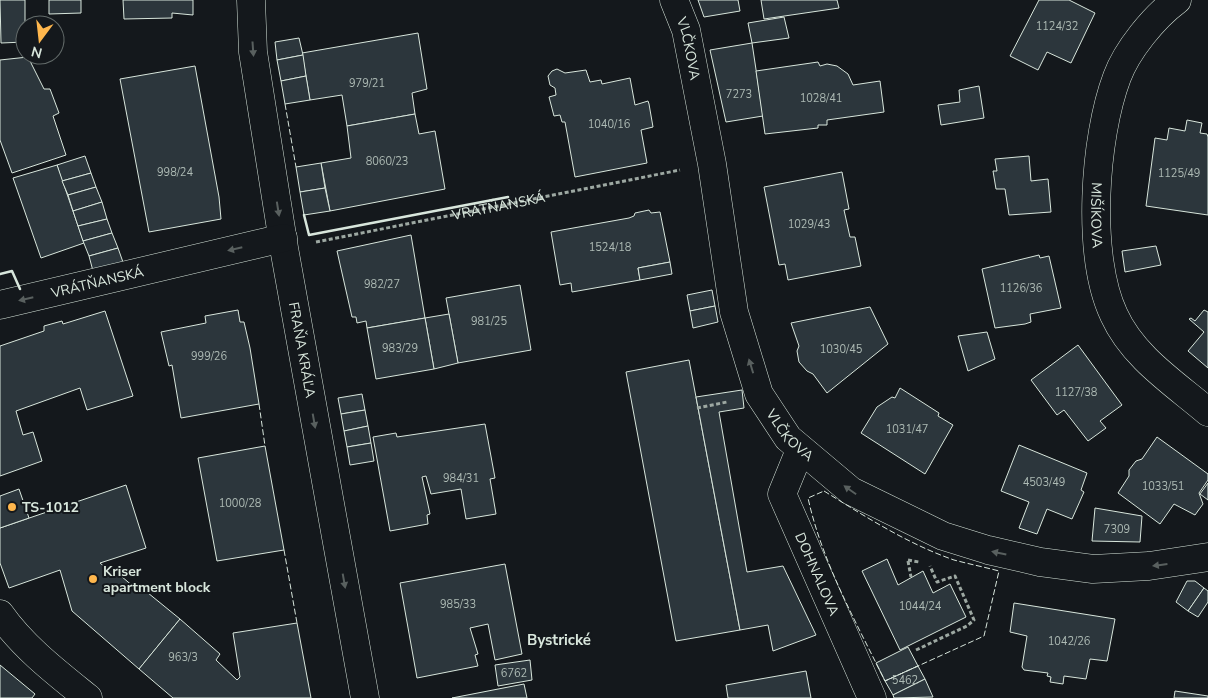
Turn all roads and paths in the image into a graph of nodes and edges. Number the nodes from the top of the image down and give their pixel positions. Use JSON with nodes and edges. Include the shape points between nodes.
{"nodes":[{"id":1,"x":252,"y":0,"type":"edge"},
{"id":2,"x":674,"y":0,"type":"edge"},
{"id":3,"x":1177,"y":0,"type":"edge"},
{"id":4,"x":712,"y":164,"type":"junction"},
{"id":5,"x":283,"y":243,"type":"junction"},
{"id":6,"x":0,"y":305,"type":"edge"},
{"id":7,"x":1208,"y":412,"type":"edge"},
{"id":8,"x":800,"y":450,"type":"junction"},
{"id":9,"x":913,"y":552,"type":"dead end"},
{"id":10,"x":1208,"y":557,"type":"edge"},
{"id":11,"x":908,"y":560,"type":"junction"},
{"id":12,"x":911,"y":577,"type":"dead end"},
{"id":13,"x":0,"y":614,"type":"edge"},
{"id":14,"x":916,"y":650,"type":"dead end"},
{"id":15,"x":88,"y":698,"type":"edge"},
{"id":16,"x":365,"y":698,"type":"edge"},
{"id":17,"x":872,"y":698,"type":"edge"}],
"edges":[{"from":1,"to":5,"type":"street","name":"FRAŇA KRÁĽA","one_way":true,"via":[[253,52]]},
{"from":2,"to":4,"type":"street","name":"VLČKOVA","via":[[686,30]]},
{"from":3,"to":7,"type":"street","name":"MIŠÍKOVA","via":[[1161,11],[1128,56],[1117,78],[1099,159],[1097,249],[1106,295],[1128,338],[1146,360]]},
{"from":4,"to":5,"type":"path","name":"VRÁTŇANSKÁ"},
{"from":8,"to":4,"type":"street","name":"VLČKOVA","one_way":true,"via":[[788,438],[756,385],[734,312]]},
{"from":5,"to":6,"type":"street","name":"VRÁTŇANSKÁ","one_way":true},
{"from":5,"to":16,"type":"street","name":"FRAŇA KRÁĽA","one_way":true},
{"from":10,"to":8,"type":"street","name":"VLČKOVA","one_way":true,"via":[[1149,566],[1093,568],[1040,562],[988,550],[943,536],[852,492]]},
{"from":8,"to":17,"type":"street","name":"DOHNALOVA","via":[[782,494]]},
{"from":9,"to":11,"type":"path"},
{"from":11,"to":12,"type":"path"},
{"from":11,"to":14,"type":"path","via":[[929,562],[937,582],[955,576],[974,620]]},
{"from":13,"to":15,"type":"street","via":[[45,662]]}]}
